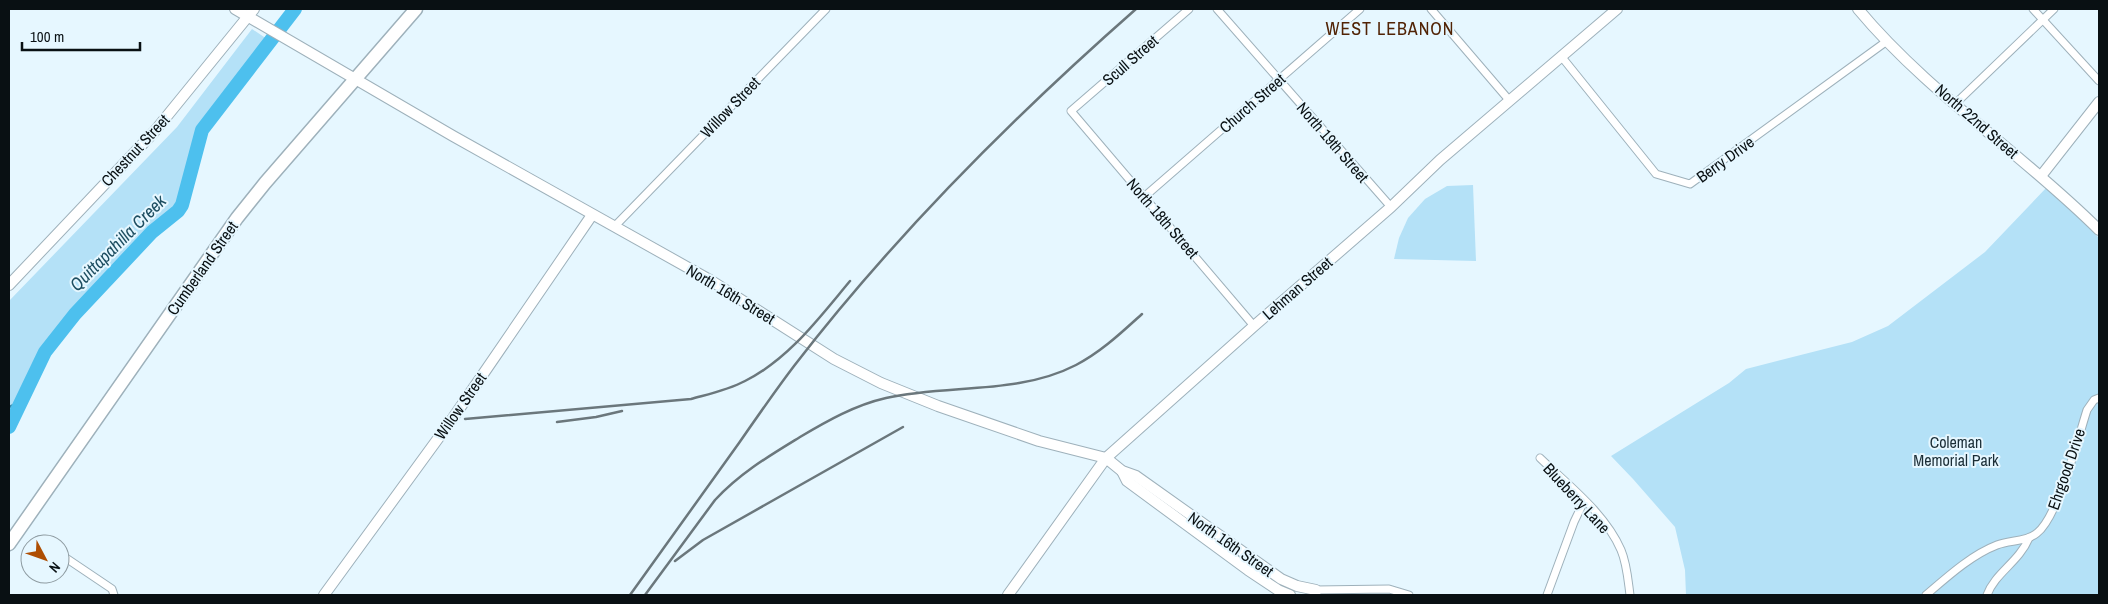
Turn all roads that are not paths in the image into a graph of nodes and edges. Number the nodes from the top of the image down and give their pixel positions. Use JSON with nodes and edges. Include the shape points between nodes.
{"nodes":[{"id":1,"x":235,"y":9,"type":"edge"},
{"id":2,"x":416,"y":9,"type":"edge"},
{"id":3,"x":826,"y":9,"type":"edge"},
{"id":4,"x":1189,"y":9,"type":"edge"},
{"id":5,"x":1217,"y":9,"type":"edge"},
{"id":6,"x":1360,"y":9,"type":"edge"},
{"id":7,"x":1431,"y":9,"type":"edge"},
{"id":8,"x":1617,"y":9,"type":"edge"},
{"id":9,"x":1858,"y":9,"type":"edge"},
{"id":10,"x":2033,"y":9,"type":"edge"},
{"id":11,"x":2054,"y":9,"type":"edge"},
{"id":12,"x":252,"y":13,"type":"edge"},
{"id":13,"x":2043,"y":20,"type":"junction"},
{"id":14,"x":1887,"y":41,"type":"junction"},
{"id":15,"x":1561,"y":56,"type":"junction"},
{"id":16,"x":356,"y":78,"type":"junction"},
{"id":17,"x":1278,"y":80,"type":"junction"},
{"id":18,"x":2099,"y":81,"type":"edge"},
{"id":19,"x":1508,"y":100,"type":"junction"},
{"id":20,"x":2099,"y":102,"type":"edge"},
{"id":21,"x":1955,"y":104,"type":"junction"},
{"id":22,"x":1071,"y":111,"type":"joint"},
{"id":23,"x":2042,"y":176,"type":"junction"},
{"id":24,"x":1144,"y":197,"type":"junction"},
{"id":25,"x":1390,"y":207,"type":"junction"},
{"id":26,"x":592,"y":214,"type":"junction"},
{"id":27,"x":614,"y":227,"type":"junction"},
{"id":28,"x":2099,"y":230,"type":"edge"},
{"id":29,"x":9,"y":285,"type":"edge"},
{"id":30,"x":1254,"y":326,"type":"junction"},
{"id":31,"x":2099,"y":398,"type":"edge"},
{"id":32,"x":1106,"y":458,"type":"junction"},
{"id":33,"x":1540,"y":458,"type":"dead end"},
{"id":34,"x":1122,"y":471,"type":"junction"},
{"id":35,"x":1584,"y":501,"type":"junction"},
{"id":36,"x":2029,"y":538,"type":"junction"},
{"id":37,"x":9,"y":544,"type":"edge"},
{"id":38,"x":70,"y":561,"type":"edge"},
{"id":39,"x":1316,"y":593,"type":"edge"},
{"id":40,"x":114,"y":595,"type":"edge"},
{"id":41,"x":324,"y":595,"type":"edge"},
{"id":42,"x":1008,"y":595,"type":"edge"},
{"id":43,"x":1290,"y":595,"type":"edge"},
{"id":44,"x":1409,"y":595,"type":"edge"},
{"id":45,"x":1547,"y":595,"type":"edge"},
{"id":46,"x":1630,"y":595,"type":"edge"},
{"id":47,"x":1926,"y":595,"type":"edge"},
{"id":48,"x":1987,"y":595,"type":"edge"}],
"edges":[{"from":1,"to":12,"type":"main road","name":"North 16th Street"},
{"from":2,"to":16,"type":"highway","name":"Cumberland Street"},
{"from":3,"to":27,"type":"street","name":"Willow Street"},
{"from":4,"to":22,"type":"street","name":"Scull Street"},
{"from":5,"to":17,"type":"street","name":"North 19th Street"},
{"from":6,"to":17,"type":"street","name":"Church Street"},
{"from":7,"to":19,"type":"street"},
{"from":8,"to":15,"type":"main road","name":"Lehman Street"},
{"from":9,"to":14,"type":"main road","name":"North 22nd Street"},
{"from":10,"to":13,"type":"street"},
{"from":11,"to":13,"type":"street"},
{"from":12,"to":16,"type":"main road","name":"North 16th Street","via":[[263,25]]},
{"from":12,"to":29,"type":"main road","name":"Chestnut Street","via":[[154,132]]},
{"from":13,"to":18,"type":"street"},
{"from":13,"to":21,"type":"street"},
{"from":14,"to":15,"type":"street","name":"Berry Drive","via":[[1690,184],[1656,174]]},
{"from":14,"to":21,"type":"main road","name":"North 22nd Street"},
{"from":15,"to":19,"type":"main road","name":"Lehman Street"},
{"from":16,"to":26,"type":"main road","name":"North 16th Street"},
{"from":16,"to":37,"type":"highway","name":"Cumberland Street","via":[[237,218]]},
{"from":17,"to":24,"type":"street","name":"Church Street"},
{"from":17,"to":25,"type":"street","name":"North 19th Street"},
{"from":19,"to":25,"type":"main road","name":"Lehman Street"},
{"from":20,"to":23,"type":"main road"},
{"from":21,"to":23,"type":"main road","name":"North 22nd Street"},
{"from":22,"to":24,"type":"street","name":"North 18th Street"},
{"from":23,"to":28,"type":"main road","name":"North 22nd Street"},
{"from":24,"to":30,"type":"street","name":"North 18th Street"},
{"from":25,"to":30,"type":"main road","name":"Lehman Street"},
{"from":26,"to":27,"type":"main road","name":"North 16th Street"},
{"from":26,"to":41,"type":"main road","name":"Willow Street","via":[[453,418]]},
{"from":27,"to":32,"type":"main road","name":"North 16th Street","via":[[710,280],[834,359],[881,383],[988,424]]},
{"from":30,"to":32,"type":"main road","name":"Lehman Street"},
{"from":31,"to":36,"type":"street","name":"Ehrgood Drive","via":[[2087,410],[2051,514],[2038,533]]},
{"from":32,"to":34,"type":"main road","name":"North 16th Street"},
{"from":32,"to":42,"type":"main road","name":"Lehman Street"},
{"from":33,"to":35,"type":"street","name":"Blueberry Lane"},
{"from":34,"to":39,"type":"main road","name":"North 16th Street","via":[[1136,476],[1281,579]]},
{"from":34,"to":43,"type":"main road","name":"North 16th Street","via":[[1127,481],[1248,570]]},
{"from":35,"to":45,"type":"street"},
{"from":35,"to":46,"type":"street","name":"Blueberry Lane","via":[[1610,531],[1620,550]]},
{"from":36,"to":47,"type":"street","via":[[1998,545],[1985,552]]},
{"from":36,"to":48,"type":"street","name":"Ehrgood Drive","via":[[2024,550],[1996,580]]},
{"from":38,"to":40,"type":"street","via":[[112,589]]},
{"from":39,"to":44,"type":"street","name":"North 16th Street","via":[[1389,589]]}]}
